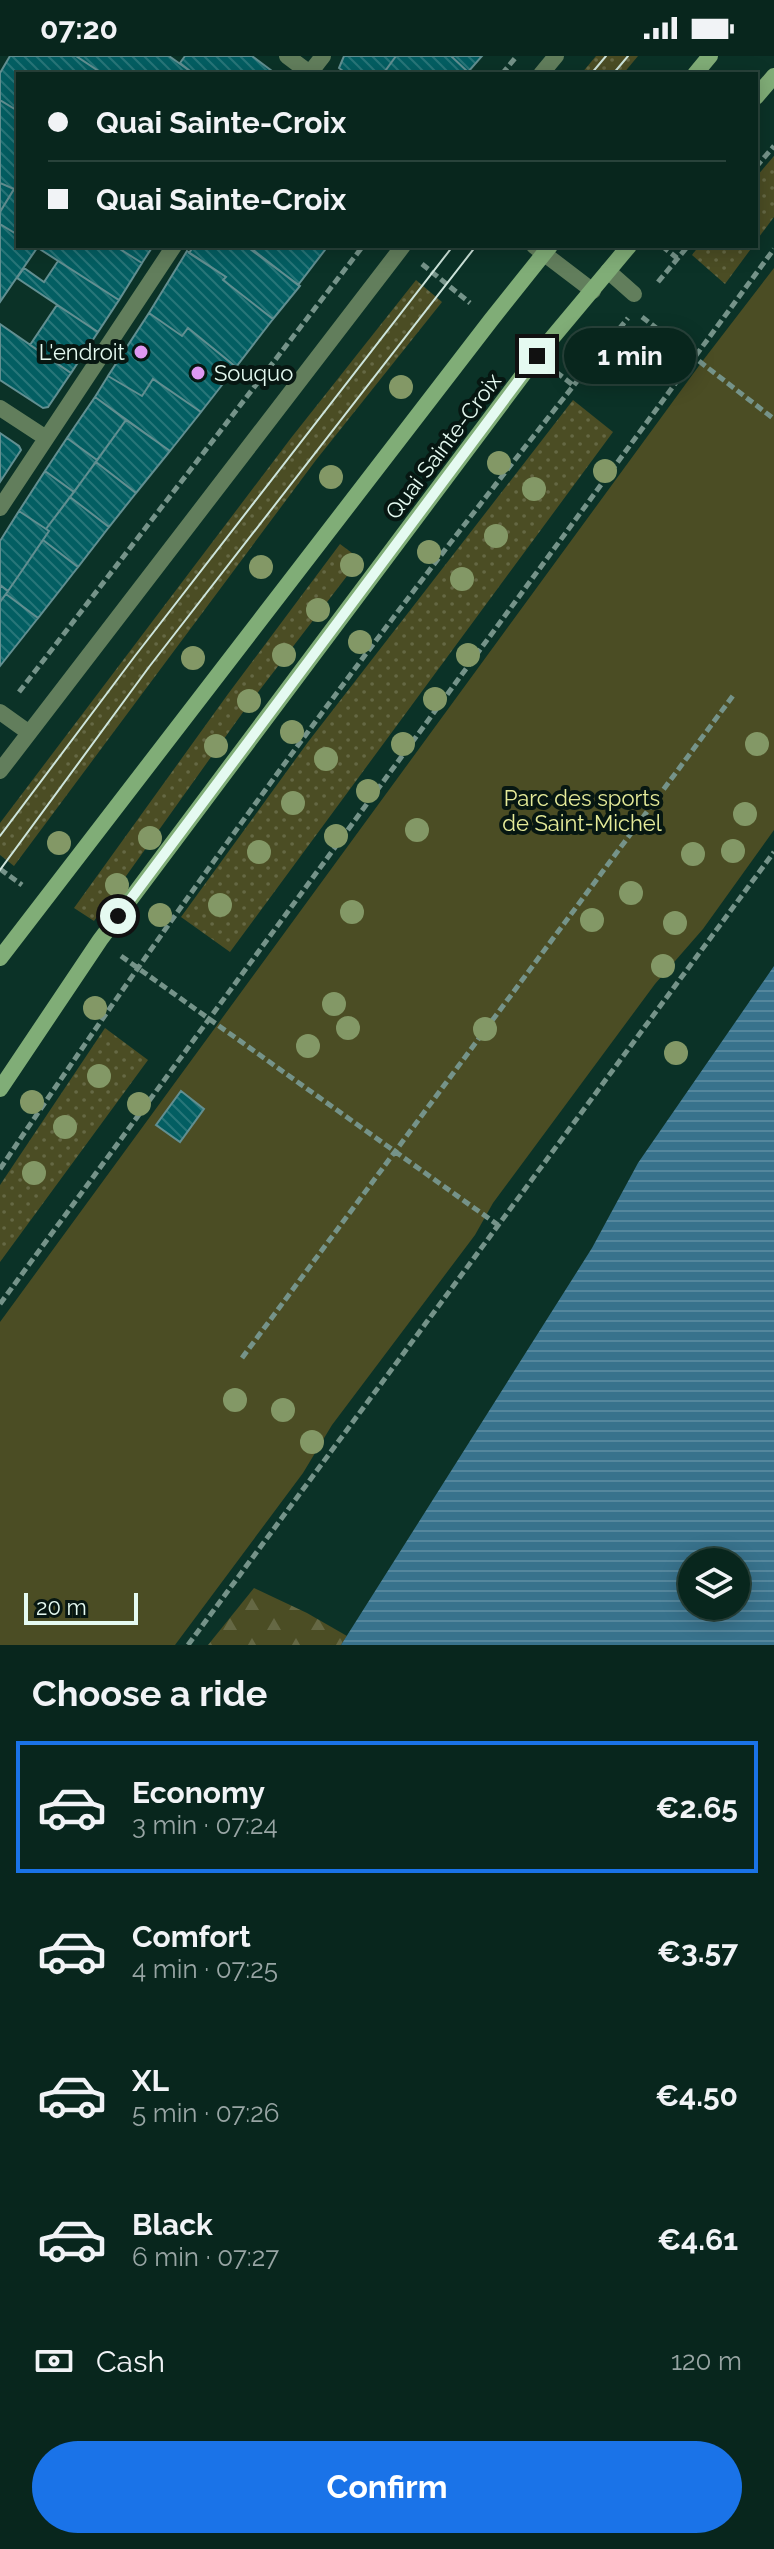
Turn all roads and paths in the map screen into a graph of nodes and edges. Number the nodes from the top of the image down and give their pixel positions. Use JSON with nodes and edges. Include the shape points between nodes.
{"nodes":[{"id":1,"x":287,"y":56,"type":"edge"},
{"id":2,"x":517,"y":56,"type":"edge"},
{"id":3,"x":556,"y":56,"type":"edge"},
{"id":4,"x":710,"y":56,"type":"edge"},
{"id":5,"x":307,"y":72,"type":"edge"},
{"id":6,"x":504,"y":72,"type":"edge"},
{"id":7,"x":543,"y":72,"type":"edge"},
{"id":8,"x":697,"y":72,"type":"edge"},
{"id":9,"x":774,"y":76,"type":"edge"},
{"id":10,"x":758,"y":95,"type":"edge"},
{"id":11,"x":774,"y":146,"type":"edge"},
{"id":12,"x":758,"y":165,"type":"edge"},
{"id":13,"x":173,"y":248,"type":"edge"},
{"id":14,"x":361,"y":248,"type":"edge"},
{"id":15,"x":401,"y":248,"type":"edge"},
{"id":16,"x":627,"y":248,"type":"edge"},
{"id":17,"x":664,"y":248,"type":"edge"},
{"id":18,"x":686,"y":248,"type":"edge"},
{"id":19,"x":543,"y":249,"type":"edge"},
{"id":20,"x":774,"y":249,"type":"edge"},
{"id":21,"x":608,"y":271,"type":"junction"},
{"id":22,"x":593,"y":291,"type":"junction"},
{"id":23,"x":634,"y":294,"type":"joint"},
{"id":24,"x":694,"y":358,"type":"junction"},
{"id":25,"x":574,"y":385,"type":"dead end"},
{"id":26,"x":0,"y":408,"type":"edge"},
{"id":27,"x":774,"y":419,"type":"edge"},
{"id":28,"x":46,"y":438,"type":"junction"},
{"id":29,"x":0,"y":508,"type":"edge"},
{"id":30,"x":735,"y":693,"type":"dead end"},
{"id":31,"x":1,"y":713,"type":"edge"},
{"id":32,"x":28,"y":732,"type":"junction"},
{"id":33,"x":0,"y":771,"type":"edge"},
{"id":34,"x":774,"y":852,"type":"edge"},
{"id":35,"x":0,"y":958,"type":"edge"},
{"id":36,"x":137,"y":967,"type":"junction"},
{"id":37,"x":210,"y":1020,"type":"junction"},
{"id":38,"x":0,"y":1089,"type":"edge"},
{"id":39,"x":395,"y":1152,"type":"junction"},
{"id":40,"x":0,"y":1169,"type":"edge"},
{"id":41,"x":498,"y":1225,"type":"junction"},
{"id":42,"x":0,"y":1304,"type":"edge"},
{"id":43,"x":242,"y":1358,"type":"dead end"},
{"id":44,"x":188,"y":1645,"type":"edge"}],
"edges":[{"from":1,"to":5,"type":"street"},
{"from":2,"to":6,"type":"path"},
{"from":3,"to":7,"type":"street"},
{"from":4,"to":8,"type":"main road"},
{"from":9,"to":10,"type":"main road"},
{"from":11,"to":12,"type":"path"},
{"from":13,"to":28,"type":"street"},
{"from":14,"to":31,"type":"path"},
{"from":15,"to":32,"type":"street"},
{"from":16,"to":21,"type":"main road"},
{"from":17,"to":18,"type":"path","via":[[677,258]]},
{"from":19,"to":22,"type":"street","name":"Quai Sainte-Croix"},
{"from":19,"to":35,"type":"main road","name":"Quai Sainte-Croix"},
{"from":20,"to":24,"type":"path"},
{"from":21,"to":22,"type":"main road"},
{"from":21,"to":23,"type":"street"},
{"from":22,"to":38,"type":"main road","name":"Quai Sainte-Croix","via":[[537,356],[109,928]]},
{"from":23,"to":24,"type":"path","via":[[634,311]]},
{"from":24,"to":27,"type":"path"},
{"from":24,"to":37,"type":"path"},
{"from":25,"to":36,"type":"path","via":[[369,649]]},
{"from":26,"to":28,"type":"street"},
{"from":28,"to":29,"type":"street"},
{"from":30,"to":39,"type":"path"},
{"from":31,"to":32,"type":"street"},
{"from":32,"to":33,"type":"street"},
{"from":34,"to":41,"type":"path"},
{"from":36,"to":37,"type":"path"},
{"from":36,"to":40,"type":"path"},
{"from":37,"to":39,"type":"path"},
{"from":37,"to":42,"type":"path"},
{"from":39,"to":41,"type":"path"},
{"from":39,"to":43,"type":"path"},
{"from":41,"to":44,"type":"path"}]}
